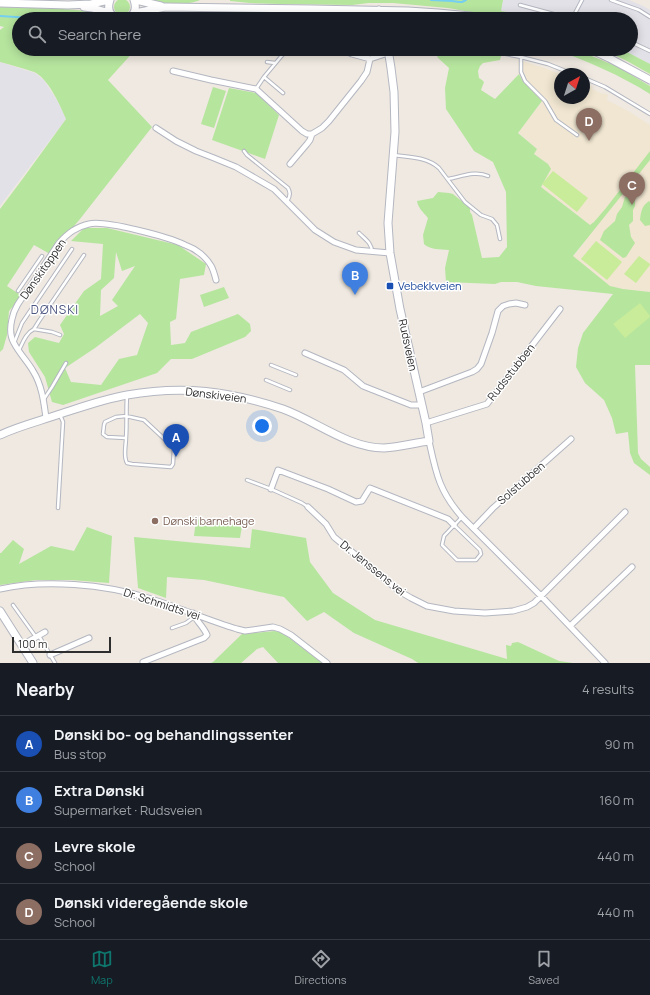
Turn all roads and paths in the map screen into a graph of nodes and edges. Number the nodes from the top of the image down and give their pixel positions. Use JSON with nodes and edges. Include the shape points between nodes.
{"nodes":[{"id":1,"x":109,"y":0,"type":"edge"},
{"id":2,"x":135,"y":0,"type":"edge"},
{"id":3,"x":582,"y":0,"type":"edge"},
{"id":4,"x":612,"y":0,"type":"edge"},
{"id":5,"x":0,"y":3,"type":"edge"},
{"id":6,"x":68,"y":5,"type":"junction"},
{"id":7,"x":520,"y":5,"type":"dead end"},
{"id":8,"x":165,"y":7,"type":"junction"},
{"id":9,"x":379,"y":10,"type":"joint"},
{"id":10,"x":106,"y":12,"type":"edge"},
{"id":11,"x":110,"y":12,"type":"edge"},
{"id":12,"x":133,"y":12,"type":"edge"},
{"id":13,"x":140,"y":12,"type":"edge"},
{"id":14,"x":438,"y":12,"type":"edge"},
{"id":15,"x":546,"y":12,"type":"edge"},
{"id":16,"x":576,"y":12,"type":"edge"},
{"id":17,"x":650,"y":17,"type":"edge"},
{"id":18,"x":638,"y":45,"type":"edge"},
{"id":19,"x":650,"y":51,"type":"edge"},
{"id":20,"x":281,"y":56,"type":"edge"},
{"id":21,"x":359,"y":56,"type":"edge"},
{"id":22,"x":377,"y":56,"type":"edge"},
{"id":23,"x":389,"y":56,"type":"edge"},
{"id":24,"x":516,"y":56,"type":"edge"},
{"id":25,"x":605,"y":56,"type":"edge"},
{"id":26,"x":521,"y":57,"type":"junction"},
{"id":27,"x":370,"y":59,"type":"junction"},
{"id":28,"x":267,"y":62,"type":"dead end"},
{"id":29,"x":274,"y":63,"type":"junction"},
{"id":30,"x":558,"y":68,"type":"edge"},
{"id":31,"x":173,"y":71,"type":"dead end"},
{"id":32,"x":264,"y":77,"type":"junction"},
{"id":33,"x":650,"y":80,"type":"edge"},
{"id":34,"x":590,"y":81,"type":"edge"},
{"id":35,"x":256,"y":89,"type":"junction"},
{"id":36,"x":283,"y":93,"type":"dead end"},
{"id":37,"x":650,"y":114,"type":"edge"},
{"id":38,"x":156,"y":128,"type":"dead end"},
{"id":39,"x":312,"y":134,"type":"junction"},
{"id":40,"x":577,"y":135,"type":"dead end"},
{"id":41,"x":244,"y":151,"type":"dead end"},
{"id":42,"x":394,"y":154,"type":"junction"},
{"id":43,"x":290,"y":164,"type":"dead end"},
{"id":44,"x":488,"y":176,"type":"dead end"},
{"id":45,"x":448,"y":179,"type":"junction"},
{"id":46,"x":287,"y":201,"type":"junction"},
{"id":47,"x":359,"y":233,"type":"dead end"},
{"id":48,"x":500,"y":239,"type":"dead end"},
{"id":49,"x":72,"y":249,"type":"dead end"},
{"id":50,"x":372,"y":252,"type":"junction"},
{"id":51,"x":390,"y":253,"type":"junction"},
{"id":52,"x":84,"y":255,"type":"dead end"},
{"id":53,"x":42,"y":256,"type":"dead end"},
{"id":54,"x":32,"y":270,"type":"junction"},
{"id":55,"x":38,"y":274,"type":"junction"},
{"id":56,"x":216,"y":280,"type":"dead end"},
{"id":57,"x":18,"y":291,"type":"dead end"},
{"id":58,"x":525,"y":304,"type":"dead end"},
{"id":59,"x":560,"y":310,"type":"dead end"},
{"id":60,"x":34,"y":329,"type":"junction"},
{"id":61,"x":60,"y":335,"type":"dead end"},
{"id":62,"x":14,"y":343,"type":"junction"},
{"id":63,"x":19,"y":350,"type":"junction"},
{"id":64,"x":305,"y":353,"type":"dead end"},
{"id":65,"x":66,"y":363,"type":"dead end"},
{"id":66,"x":271,"y":365,"type":"dead end"},
{"id":67,"x":296,"y":375,"type":"dead end"},
{"id":68,"x":266,"y":380,"type":"dead end"},
{"id":69,"x":290,"y":390,"type":"dead end"},
{"id":70,"x":418,"y":392,"type":"junction"},
{"id":71,"x":127,"y":395,"type":"junction"},
{"id":72,"x":43,"y":400,"type":"junction"},
{"id":73,"x":421,"y":405,"type":"junction"},
{"id":74,"x":60,"y":414,"type":"junction"},
{"id":75,"x":126,"y":416,"type":"junction"},
{"id":76,"x":46,"y":418,"type":"junction"},
{"id":77,"x":426,"y":423,"type":"junction"},
{"id":78,"x":0,"y":435,"type":"edge"},
{"id":79,"x":126,"y":438,"type":"junction"},
{"id":80,"x":571,"y":439,"type":"dead end"},
{"id":81,"x":429,"y":441,"type":"junction"},
{"id":82,"x":247,"y":480,"type":"dead end"},
{"id":83,"x":271,"y":489,"type":"junction"},
{"id":84,"x":308,"y":507,"type":"joint"},
{"id":85,"x":58,"y":508,"type":"dead end"},
{"id":86,"x":625,"y":512,"type":"dead end"},
{"id":87,"x":462,"y":517,"type":"junction"},
{"id":88,"x":454,"y":525,"type":"junction"},
{"id":89,"x":474,"y":528,"type":"junction"},
{"id":90,"x":632,"y":567,"type":"dead end"},
{"id":91,"x":0,"y":589,"type":"edge"},
{"id":92,"x":542,"y":596,"type":"junction"},
{"id":93,"x":13,"y":605,"type":"dead end"},
{"id":94,"x":0,"y":612,"type":"edge"},
{"id":95,"x":194,"y":615,"type":"junction"},
{"id":96,"x":570,"y":626,"type":"junction"},
{"id":97,"x":172,"y":628,"type":"dead end"},
{"id":98,"x":45,"y":632,"type":"dead end"},
{"id":99,"x":37,"y":636,"type":"junction"},
{"id":100,"x":89,"y":638,"type":"dead end"},
{"id":101,"x":22,"y":645,"type":"junction"},
{"id":102,"x":50,"y":655,"type":"junction"},
{"id":103,"x":143,"y":662,"type":"edge"},
{"id":104,"x":34,"y":663,"type":"edge"},
{"id":105,"x":55,"y":663,"type":"edge"},
{"id":106,"x":327,"y":663,"type":"edge"},
{"id":107,"x":605,"y":663,"type":"edge"}],
"edges":[{"from":1,"to":6,"type":"street"},
{"from":1,"to":11,"type":"street"},
{"from":2,"to":8,"type":"street"},
{"from":2,"to":12,"type":"street"},
{"from":3,"to":16,"type":"lane"},
{"from":4,"to":17,"type":"lane"},
{"from":5,"to":6,"type":"street"},
{"from":6,"to":10,"type":"street"},
{"from":7,"to":15,"type":"lane"},
{"from":8,"to":9,"type":"street"},
{"from":8,"to":13,"type":"street"},
{"from":9,"to":14,"type":"street"},
{"from":18,"to":19,"type":"lane"},
{"from":20,"to":29,"type":"lane"},
{"from":21,"to":27,"type":"street"},
{"from":22,"to":27,"type":"street"},
{"from":23,"to":42,"type":"street","name":"Rudsveien","via":[[395,108]]},
{"from":24,"to":26,"type":"lane"},
{"from":25,"to":33,"type":"street"},
{"from":26,"to":30,"type":"lane"},
{"from":26,"to":40,"type":"lane","via":[[520,72],[525,81],[545,101],[556,120]]},
{"from":27,"to":39,"type":"street","via":[[367,72],[361,81],[329,121]]},
{"from":28,"to":29,"type":"lane"},
{"from":29,"to":32,"type":"lane"},
{"from":31,"to":35,"type":"street"},
{"from":32,"to":35,"type":"lane"},
{"from":32,"to":36,"type":"lane"},
{"from":34,"to":37,"type":"lane"},
{"from":35,"to":39,"type":"street","via":[[302,131]]},
{"from":38,"to":46,"type":"street","via":[[176,141],[261,181]]},
{"from":39,"to":43,"type":"street"},
{"from":41,"to":46,"type":"lane","via":[[288,188],[290,197]]},
{"from":42,"to":45,"type":"lane","via":[[434,163]]},
{"from":42,"to":51,"type":"street","name":"Rudsveien","via":[[388,223]]},
{"from":44,"to":45,"type":"lane","via":[[479,174]]},
{"from":45,"to":48,"type":"lane","via":[[465,202],[481,215],[492,219],[497,225]]},
{"from":46,"to":50,"type":"street","via":[[315,230],[334,242],[356,250]]},
{"from":47,"to":50,"type":"lane","via":[[372,247]]},
{"from":49,"to":62,"type":"lane","via":[[22,323]]},
{"from":50,"to":51,"type":"street"},
{"from":51,"to":70,"type":"street","name":"Rudsveien"},
{"from":52,"to":60,"type":"lane"},
{"from":53,"to":54,"type":"lane"},
{"from":54,"to":55,"type":"lane"},
{"from":54,"to":57,"type":"lane"},
{"from":55,"to":56,"type":"street","name":"Dønskitoppen","via":[[66,235],[78,227],[92,223],[107,224],[184,244],[208,261]]},
{"from":55,"to":62,"type":"street","name":"Dønskitoppen","via":[[14,312],[10,328]]},
{"from":58,"to":70,"type":"street","via":[[509,304],[498,311],[477,369]]},
{"from":59,"to":77,"type":"street","name":"Rudsstubben","via":[[486,404]]},
{"from":60,"to":61,"type":"lane"},
{"from":60,"to":63,"type":"lane","via":[[27,335]]},
{"from":62,"to":63,"type":"street","name":"Dønskitoppen"},
{"from":63,"to":72,"type":"street","name":"Dønskitoppen","via":[[34,372]]},
{"from":64,"to":73,"type":"street","via":[[344,370],[363,386],[412,405]]},
{"from":65,"to":72,"type":"lane"},
{"from":66,"to":67,"type":"lane"},
{"from":68,"to":69,"type":"lane"},
{"from":70,"to":73,"type":"street","name":"Rudsveien"},
{"from":71,"to":74,"type":"street","name":"Dønskiveien"},
{"from":71,"to":75,"type":"lane"},
{"from":71,"to":81,"type":"street","name":"Dønskiveien","via":[[184,390],[222,393],[293,413],[365,446],[396,447]]},
{"from":72,"to":76,"type":"street","name":"Dønskitoppen"},
{"from":73,"to":77,"type":"street","name":"Rudsveien"},
{"from":74,"to":76,"type":"street","name":"Dønskiveien"},
{"from":74,"to":85,"type":"lane","via":[[63,422]]},
{"from":75,"to":79,"type":"lane"},
{"from":75,"to":79,"type":"lane","via":[[116,417],[104,425],[104,434],[107,437]]},
{"from":75,"to":79,"type":"lane","via":[[144,420],[174,448],[172,467],[127,463]]},
{"from":76,"to":78,"type":"street","name":"Dønskiveien"},
{"from":77,"to":81,"type":"street","name":"Rudsveien"},
{"from":80,"to":89,"type":"street","name":"Solstubben"},
{"from":81,"to":87,"type":"street","name":"Rudsveien","via":[[442,490]]},
{"from":82,"to":83,"type":"lane"},
{"from":83,"to":84,"type":"lane"},
{"from":83,"to":88,"type":"street","via":[[278,470],[356,502],[362,501],[370,488],[448,519]]},
{"from":84,"to":92,"type":"street","name":"Dr. Jenssens vei","via":[[326,524],[334,537],[399,591],[427,606],[485,613],[513,611],[528,607]]},
{"from":86,"to":92,"type":"street"},
{"from":87,"to":88,"type":"lane"},
{"from":87,"to":89,"type":"street","name":"Rudsveien"},
{"from":88,"to":88,"type":"lane","via":[[444,536],[442,545],[457,560],[476,560],[481,554],[480,550]]},
{"from":89,"to":92,"type":"street","name":"Rudsveien"},
{"from":90,"to":96,"type":"street"},
{"from":91,"to":95,"type":"street","name":"Dr. Schmidts vei","via":[[37,584],[102,587],[147,597]]},
{"from":92,"to":96,"type":"street","name":"Rudsveien"},
{"from":93,"to":99,"type":"lane"},
{"from":94,"to":101,"type":"street"},
{"from":95,"to":97,"type":"lane","via":[[186,623]]},
{"from":95,"to":103,"type":"street","via":[[206,632],[204,638]]},
{"from":95,"to":106,"type":"street","name":"Dr. Schmidts vei","via":[[246,631],[273,627],[280,629],[291,634]]},
{"from":96,"to":107,"type":"street","name":"Rudsveien"},
{"from":98,"to":99,"type":"street"},
{"from":99,"to":101,"type":"street"},
{"from":99,"to":102,"type":"lane"},
{"from":100,"to":102,"type":"street"},
{"from":101,"to":104,"type":"street"},
{"from":102,"to":105,"type":"lane"}]}
